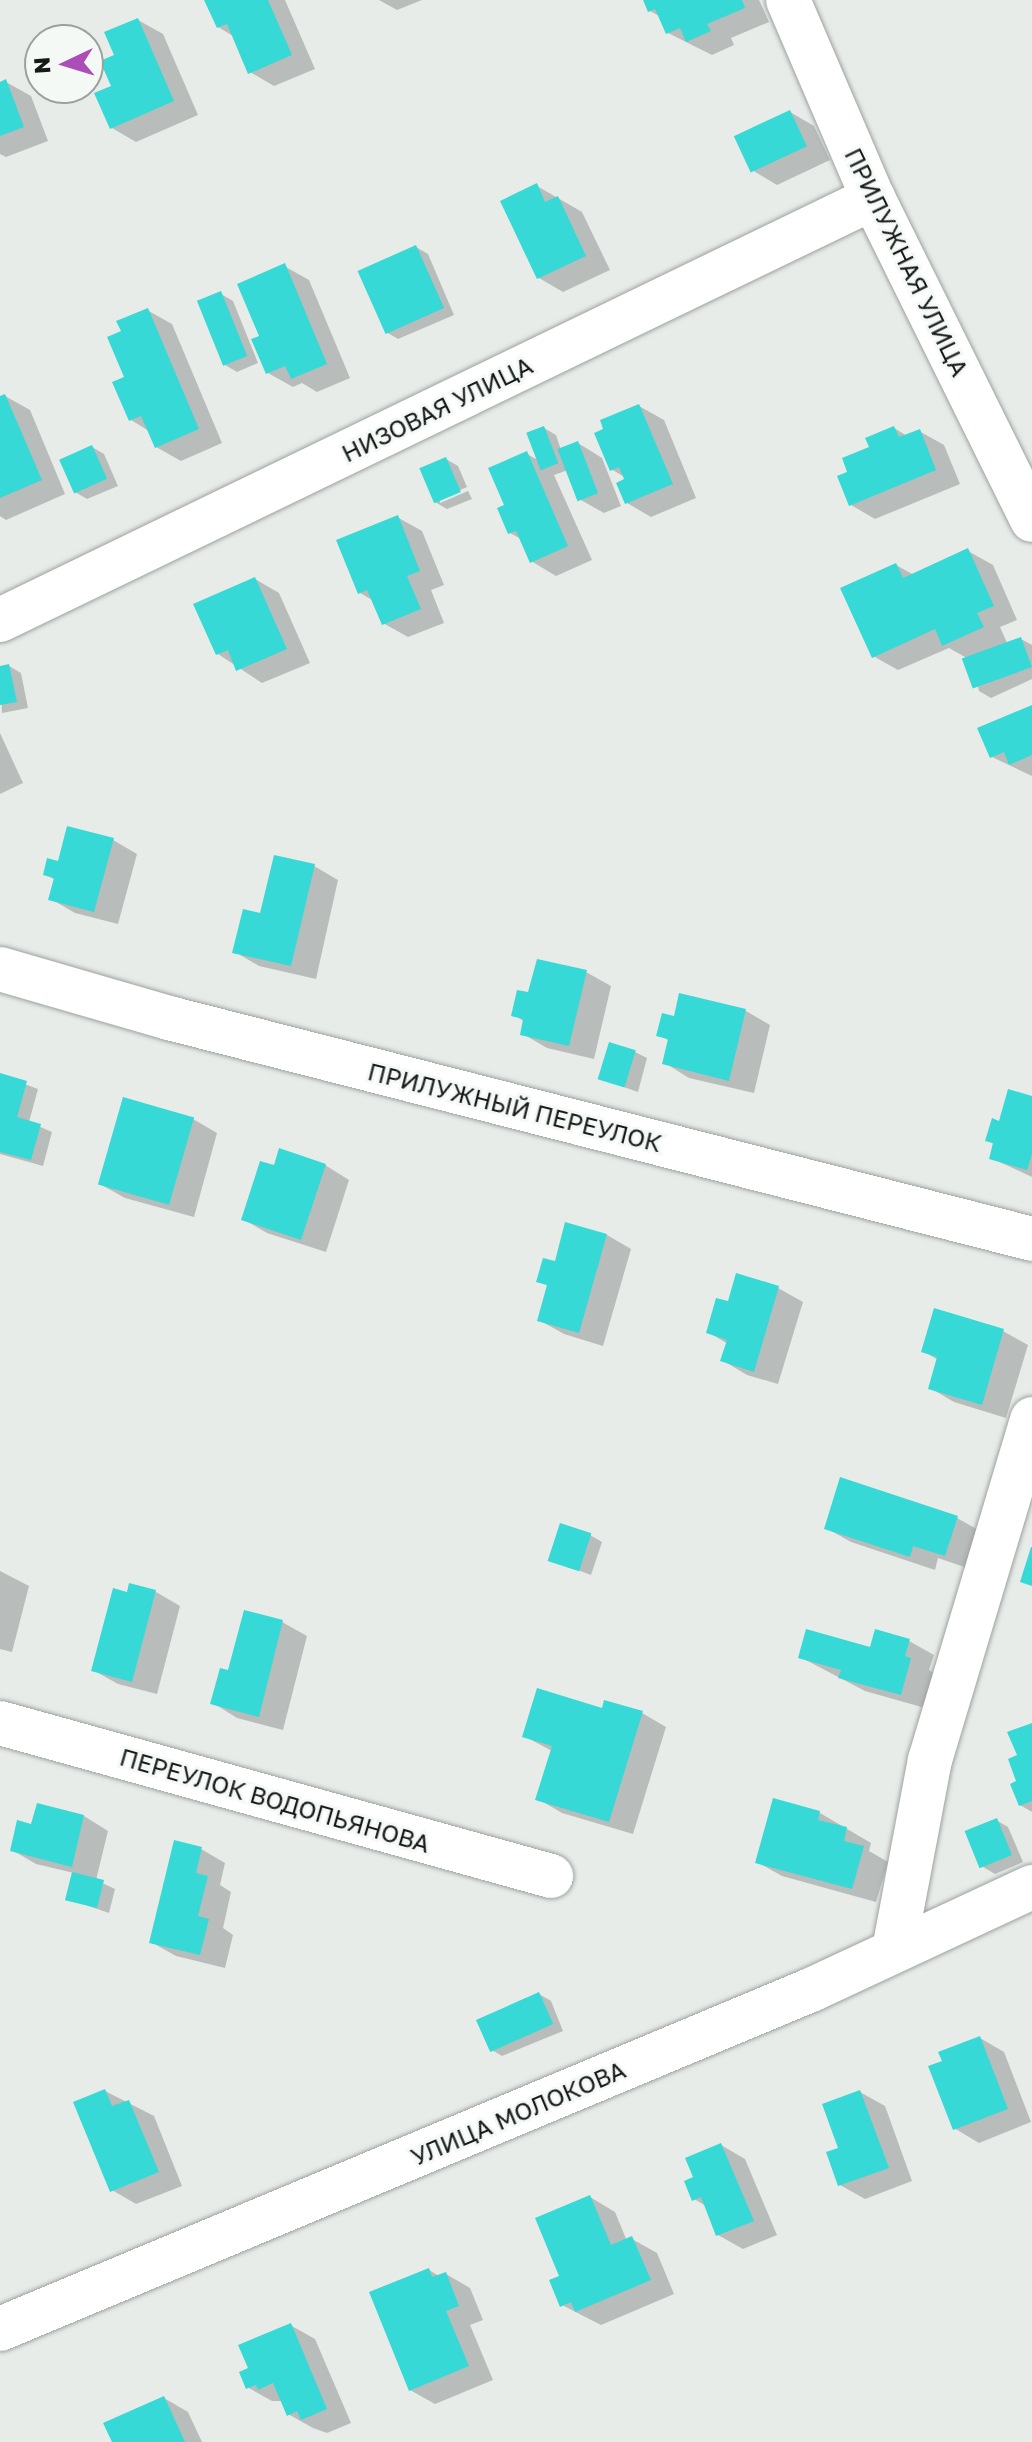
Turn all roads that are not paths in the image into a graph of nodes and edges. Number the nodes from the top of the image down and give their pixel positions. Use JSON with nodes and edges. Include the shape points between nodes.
{"nodes":[{"id":1,"x":788,"y":0,"type":"edge"},
{"id":2,"x":873,"y":198,"type":"junction"},
{"id":3,"x":1032,"y":520,"type":"edge"},
{"id":4,"x":0,"y":620,"type":"edge"},
{"id":5,"x":0,"y":969,"type":"edge"},
{"id":6,"x":1032,"y":1239,"type":"edge"},
{"id":7,"x":1032,"y":1419,"type":"edge"},
{"id":8,"x":0,"y":1723,"type":"edge"},
{"id":9,"x":551,"y":1876,"type":"dead end"},
{"id":10,"x":1032,"y":1887,"type":"edge"},
{"id":11,"x":894,"y":1950,"type":"junction"},
{"id":12,"x":0,"y":2329,"type":"edge"}],
"edges":[{"from":1,"to":2,"type":"street","name":"ПРИЛУЖНАЯ УЛИЦА"},
{"from":2,"to":3,"type":"street","name":"ПРИЛУЖНАЯ УЛИЦА"},
{"from":2,"to":4,"type":"street","name":"НИЗОВАЯ УЛИЦА"},
{"from":5,"to":6,"type":"street","name":"ПРИЛУЖНЫЙ ПЕРЕУЛОК","via":[[169,1018]]},
{"from":7,"to":11,"type":"street","via":[[930,1760]]},
{"from":8,"to":9,"type":"street","name":"ПЕРЕУЛОК ВОДОПЬЯНОВА"},
{"from":10,"to":11,"type":"street","name":"УЛИЦА МОЛОКОВА"},
{"from":11,"to":12,"type":"street","name":"УЛИЦА МОЛОКОВА","via":[[779,2004]]}]}
